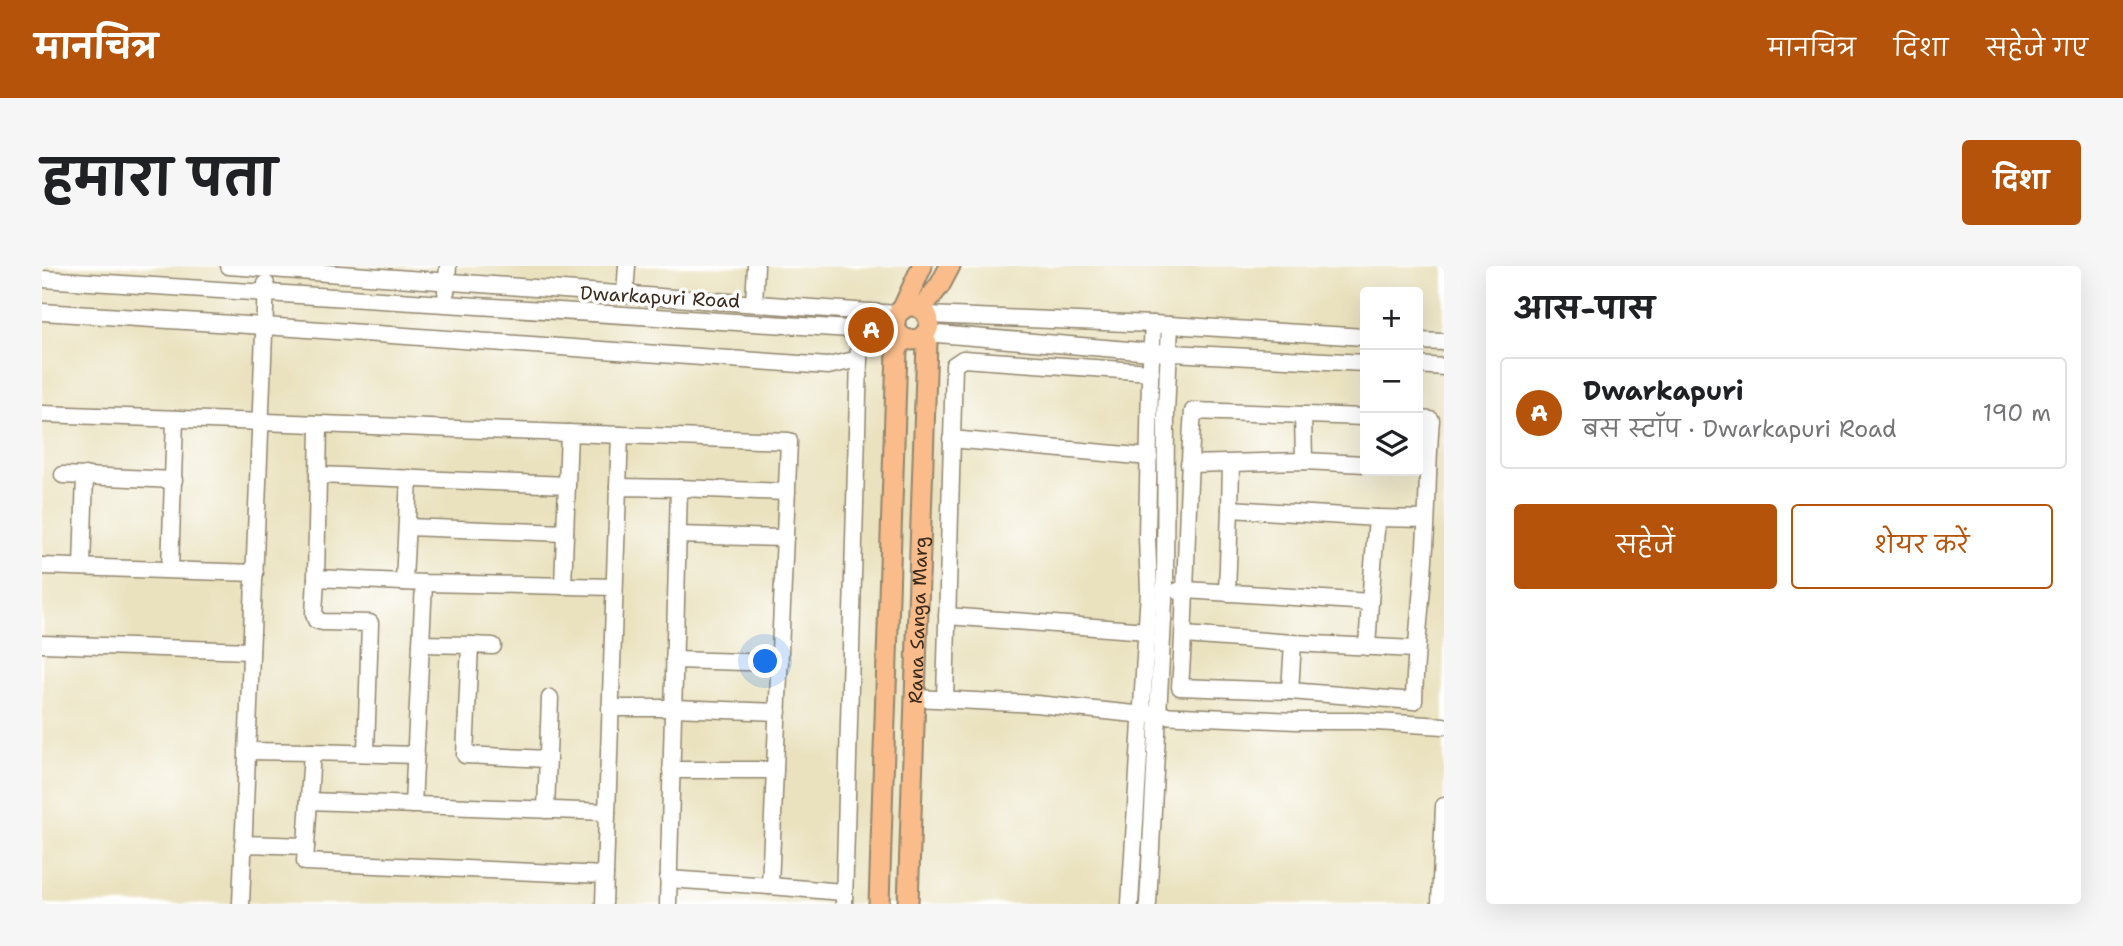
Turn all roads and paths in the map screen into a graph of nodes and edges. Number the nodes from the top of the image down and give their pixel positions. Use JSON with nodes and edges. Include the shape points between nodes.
{"nodes":[{"id":1,"x":119,"y":266,"type":"edge"},
{"id":2,"x":229,"y":266,"type":"edge"},
{"id":3,"x":627,"y":266,"type":"edge"},
{"id":4,"x":756,"y":266,"type":"edge"},
{"id":5,"x":922,"y":266,"type":"edge"},
{"id":6,"x":950,"y":266,"type":"edge"},
{"id":7,"x":266,"y":268,"type":"junction"},
{"id":8,"x":97,"y":274,"type":"edge"},
{"id":9,"x":448,"y":274,"type":"edge"},
{"id":10,"x":42,"y":279,"type":"edge"},
{"id":11,"x":118,"y":284,"type":"junction"},
{"id":12,"x":266,"y":292,"type":"junction"},
{"id":13,"x":625,"y":293,"type":"junction"},
{"id":14,"x":754,"y":303,"type":"junction"},
{"id":15,"x":445,"y":305,"type":"junction"},
{"id":16,"x":42,"y":312,"type":"edge"},
{"id":17,"x":912,"y":323,"type":"junction"},
{"id":18,"x":1162,"y":325,"type":"junction"},
{"id":19,"x":265,"y":326,"type":"junction"},
{"id":20,"x":858,"y":329,"type":"junction"},
{"id":21,"x":1360,"y":337,"type":"edge"},
{"id":22,"x":1423,"y":341,"type":"edge"},
{"id":23,"x":1444,"y":342,"type":"edge"},
{"id":24,"x":1152,"y":352,"type":"junction"},
{"id":25,"x":1169,"y":353,"type":"junction"},
{"id":26,"x":859,"y":359,"type":"junction"},
{"id":27,"x":1360,"y":363,"type":"edge"},
{"id":28,"x":1423,"y":365,"type":"edge"},
{"id":29,"x":1444,"y":366,"type":"edge"},
{"id":30,"x":1151,"y":372,"type":"junction"},
{"id":31,"x":42,"y":414,"type":"edge"},
{"id":32,"x":1303,"y":415,"type":"junction"},
{"id":33,"x":1360,"y":417,"type":"edge"},
{"id":34,"x":174,"y":419,"type":"junction"},
{"id":35,"x":1423,"y":419,"type":"edge"},
{"id":36,"x":261,"y":422,"type":"junction"},
{"id":37,"x":319,"y":425,"type":"junction"},
{"id":38,"x":569,"y":433,"type":"junction"},
{"id":39,"x":620,"y":435,"type":"junction"},
{"id":40,"x":951,"y":439,"type":"junction"},
{"id":41,"x":1149,"y":457,"type":"junction"},
{"id":42,"x":1304,"y":461,"type":"junction"},
{"id":43,"x":1423,"y":462,"type":"edge"},
{"id":44,"x":1189,"y":464,"type":"junction"},
{"id":45,"x":1231,"y":464,"type":"junction"},
{"id":46,"x":1360,"y":464,"type":"edge"},
{"id":47,"x":63,"y":475,"type":"dead end"},
{"id":48,"x":85,"y":475,"type":"junction"},
{"id":49,"x":318,"y":475,"type":"junction"},
{"id":50,"x":1423,"y":476,"type":"edge"},
{"id":51,"x":409,"y":478,"type":"junction"},
{"id":52,"x":174,"y":480,"type":"junction"},
{"id":53,"x":567,"y":485,"type":"junction"},
{"id":54,"x":618,"y":487,"type":"junction"},
{"id":55,"x":679,"y":488,"type":"junction"},
{"id":56,"x":787,"y":492,"type":"junction"},
{"id":57,"x":1230,"y":509,"type":"junction"},
{"id":58,"x":1377,"y":518,"type":"junction"},
{"id":59,"x":1426,"y":519,"type":"junction"},
{"id":60,"x":407,"y":527,"type":"junction"},
{"id":61,"x":565,"y":533,"type":"junction"},
{"id":62,"x":678,"y":535,"type":"junction"},
{"id":63,"x":785,"y":538,"type":"junction"},
{"id":64,"x":42,"y":566,"type":"edge"},
{"id":65,"x":82,"y":567,"type":"junction"},
{"id":66,"x":170,"y":569,"type":"junction"},
{"id":67,"x":255,"y":573,"type":"junction"},
{"id":68,"x":316,"y":578,"type":"junction"},
{"id":69,"x":404,"y":582,"type":"junction"},
{"id":70,"x":424,"y":583,"type":"junction"},
{"id":71,"x":563,"y":586,"type":"junction"},
{"id":72,"x":614,"y":587,"type":"junction"},
{"id":73,"x":1186,"y":590,"type":"junction"},
{"id":74,"x":1157,"y":591,"type":"junction"},
{"id":75,"x":1227,"y":593,"type":"junction"},
{"id":76,"x":1370,"y":602,"type":"junction"},
{"id":77,"x":947,"y":616,"type":"junction"},
{"id":78,"x":1147,"y":631,"type":"junction"},
{"id":79,"x":1184,"y":635,"type":"junction"},
{"id":80,"x":421,"y":643,"type":"junction"},
{"id":81,"x":1293,"y":643,"type":"junction"},
{"id":82,"x":42,"y":644,"type":"edge"},
{"id":83,"x":470,"y":645,"type":"junction"},
{"id":84,"x":493,"y":646,"type":"dead end"},
{"id":85,"x":1367,"y":648,"type":"junction"},
{"id":86,"x":1415,"y":649,"type":"junction"},
{"id":87,"x":251,"y":651,"type":"junction"},
{"id":88,"x":674,"y":660,"type":"junction"},
{"id":89,"x":780,"y":663,"type":"junction"},
{"id":90,"x":1290,"y":691,"type":"junction"},
{"id":91,"x":550,"y":698,"type":"dead end"},
{"id":92,"x":915,"y":698,"type":"junction"},
{"id":93,"x":945,"y":699,"type":"junction"},
{"id":94,"x":610,"y":708,"type":"junction"},
{"id":95,"x":673,"y":708,"type":"junction"},
{"id":96,"x":778,"y":712,"type":"junction"},
{"id":97,"x":1149,"y":715,"type":"junction"},
{"id":98,"x":1444,"y":726,"type":"edge"},
{"id":99,"x":247,"y":751,"type":"junction"},
{"id":100,"x":312,"y":752,"type":"junction"},
{"id":101,"x":366,"y":752,"type":"junction"},
{"id":102,"x":416,"y":755,"type":"junction"},
{"id":103,"x":548,"y":759,"type":"junction"},
{"id":104,"x":671,"y":770,"type":"junction"},
{"id":105,"x":775,"y":770,"type":"junction"},
{"id":106,"x":309,"y":802,"type":"junction"},
{"id":107,"x":413,"y":805,"type":"junction"},
{"id":108,"x":1444,"y":806,"type":"edge"},
{"id":109,"x":546,"y":810,"type":"junction"},
{"id":110,"x":607,"y":812,"type":"junction"},
{"id":111,"x":243,"y":844,"type":"junction"},
{"id":112,"x":306,"y":846,"type":"junction"},
{"id":113,"x":605,"y":875,"type":"junction"},
{"id":114,"x":668,"y":879,"type":"junction"},
{"id":115,"x":770,"y":887,"type":"junction"},
{"id":116,"x":843,"y":898,"type":"edge"},
{"id":117,"x":241,"y":904,"type":"edge"},
{"id":118,"x":604,"y":904,"type":"edge"},
{"id":119,"x":668,"y":904,"type":"edge"},
{"id":120,"x":878,"y":904,"type":"edge"},
{"id":121,"x":908,"y":904,"type":"edge"},
{"id":122,"x":1130,"y":904,"type":"edge"},
{"id":123,"x":1148,"y":904,"type":"edge"},
{"id":124,"x":1440,"y":904,"type":"edge"}],
"edges":[{"from":1,"to":11,"type":"street"},
{"from":2,"to":7,"type":"street","name":"Dwarkapuri Road"},
{"from":3,"to":13,"type":"street"},
{"from":4,"to":14,"type":"street"},
{"from":5,"to":17,"type":"main road","name":"Rana Sanga Marg"},
{"from":6,"to":17,"type":"main road","name":"Rana Sanga Marg"},
{"from":7,"to":9,"type":"street","name":"Dwarkapuri Road"},
{"from":7,"to":12,"type":"street"},
{"from":8,"to":10,"type":"street","name":"Dwarkapuri Road"},
{"from":8,"to":11,"type":"street","name":"Dwarkapuri Road"},
{"from":9,"to":13,"type":"street","name":"Dwarkapuri Road"},
{"from":9,"to":15,"type":"street"},
{"from":11,"to":12,"type":"street","name":"Dwarkapuri Road"},
{"from":12,"to":15,"type":"street","name":"Dwarkapuri Road"},
{"from":12,"to":19,"type":"street"},
{"from":13,"to":14,"type":"street","name":"Dwarkapuri Road"},
{"from":14,"to":17,"type":"street","name":"Dwarkapuri Road"},
{"from":15,"to":20,"type":"street","name":"Dwarkapuri Road"},
{"from":16,"to":19,"type":"street"},
{"from":17,"to":18,"type":"street"},
{"from":17,"to":20,"type":"street","name":"Dwarkapuri Road"},
{"from":17,"to":24,"type":"street"},
{"from":17,"to":92,"type":"main road","name":"Rana Sanga Marg","via":[[926,343]]},
{"from":17,"to":120,"type":"main road","name":"Rana Sanga Marg","via":[[897,351]]},
{"from":18,"to":21,"type":"street"},
{"from":18,"to":24,"type":"street"},
{"from":18,"to":25,"type":"street"},
{"from":19,"to":26,"type":"street","via":[[828,366]]},
{"from":19,"to":36,"type":"street"},
{"from":20,"to":26,"type":"street"},
{"from":22,"to":23,"type":"street"},
{"from":24,"to":25,"type":"street"},
{"from":24,"to":30,"type":"street"},
{"from":25,"to":27,"type":"street"},
{"from":25,"to":74,"type":"street"},
{"from":26,"to":116,"type":"street"},
{"from":28,"to":29,"type":"street"},
{"from":30,"to":40,"type":"street","via":[[958,360],[953,371]]},
{"from":30,"to":41,"type":"street"},
{"from":31,"to":34,"type":"street"},
{"from":32,"to":33,"type":"street"},
{"from":32,"to":42,"type":"street"},
{"from":32,"to":44,"type":"street","via":[[1193,411]]},
{"from":34,"to":36,"type":"street"},
{"from":34,"to":52,"type":"street"},
{"from":35,"to":43,"type":"street","via":[[1431,419]]},
{"from":36,"to":37,"type":"street"},
{"from":36,"to":67,"type":"street"},
{"from":37,"to":38,"type":"street"},
{"from":37,"to":49,"type":"street"},
{"from":38,"to":39,"type":"street"},
{"from":38,"to":53,"type":"street"},
{"from":39,"to":54,"type":"street"},
{"from":39,"to":56,"type":"street","via":[[789,442]]},
{"from":40,"to":41,"type":"street"},
{"from":40,"to":77,"type":"street"},
{"from":41,"to":74,"type":"street","via":[[1147,537]]},
{"from":42,"to":45,"type":"street"},
{"from":42,"to":46,"type":"street"},
{"from":44,"to":45,"type":"street"},
{"from":44,"to":73,"type":"street"},
{"from":45,"to":57,"type":"street"},
{"from":47,"to":48,"type":"street"},
{"from":48,"to":52,"type":"street"},
{"from":48,"to":65,"type":"street"},
{"from":49,"to":51,"type":"street"},
{"from":49,"to":68,"type":"street"},
{"from":50,"to":59,"type":"street"},
{"from":51,"to":53,"type":"street"},
{"from":51,"to":60,"type":"street"},
{"from":52,"to":66,"type":"street"},
{"from":53,"to":61,"type":"street"},
{"from":54,"to":55,"type":"street"},
{"from":54,"to":72,"type":"street"},
{"from":55,"to":56,"type":"street"},
{"from":55,"to":62,"type":"street"},
{"from":56,"to":63,"type":"street"},
{"from":57,"to":58,"type":"street"},
{"from":57,"to":75,"type":"street"},
{"from":58,"to":59,"type":"street"},
{"from":58,"to":76,"type":"street"},
{"from":59,"to":86,"type":"street"},
{"from":60,"to":61,"type":"street"},
{"from":60,"to":69,"type":"street"},
{"from":61,"to":71,"type":"street"},
{"from":62,"to":63,"type":"street"},
{"from":62,"to":88,"type":"street"},
{"from":63,"to":89,"type":"street"},
{"from":64,"to":65,"type":"street"},
{"from":65,"to":66,"type":"street"},
{"from":66,"to":67,"type":"street"},
{"from":67,"to":87,"type":"street"},
{"from":68,"to":69,"type":"street"},
{"from":68,"to":101,"type":"street","via":[[316,620],[370,623]]},
{"from":69,"to":70,"type":"street"},
{"from":70,"to":71,"type":"street"},
{"from":70,"to":80,"type":"street"},
{"from":71,"to":72,"type":"street"},
{"from":72,"to":94,"type":"street"},
{"from":73,"to":74,"type":"street"},
{"from":73,"to":75,"type":"street"},
{"from":73,"to":79,"type":"street"},
{"from":74,"to":78,"type":"street"},
{"from":74,"to":97,"type":"street"},
{"from":75,"to":76,"type":"street"},
{"from":76,"to":85,"type":"street"},
{"from":77,"to":78,"type":"street"},
{"from":77,"to":93,"type":"street"},
{"from":78,"to":97,"type":"street"},
{"from":79,"to":81,"type":"street"},
{"from":79,"to":90,"type":"street","via":[[1180,687]]},
{"from":80,"to":83,"type":"street"},
{"from":80,"to":102,"type":"street"},
{"from":81,"to":85,"type":"street"},
{"from":81,"to":90,"type":"street"},
{"from":82,"to":87,"type":"street"},
{"from":83,"to":84,"type":"street"},
{"from":83,"to":103,"type":"street","via":[[465,755]]},
{"from":85,"to":86,"type":"street"},
{"from":86,"to":90,"type":"street","via":[[1414,701]]},
{"from":87,"to":99,"type":"street"},
{"from":88,"to":89,"type":"street"},
{"from":88,"to":95,"type":"street"},
{"from":89,"to":96,"type":"street"},
{"from":91,"to":103,"type":"street"},
{"from":92,"to":93,"type":"street"},
{"from":92,"to":121,"type":"main road","name":"Rana Sanga Marg"},
{"from":93,"to":97,"type":"street"},
{"from":94,"to":95,"type":"street"},
{"from":94,"to":110,"type":"street"},
{"from":95,"to":96,"type":"street"},
{"from":95,"to":104,"type":"street"},
{"from":96,"to":105,"type":"street"},
{"from":97,"to":98,"type":"street"},
{"from":97,"to":122,"type":"street","via":[[1136,774]]},
{"from":97,"to":123,"type":"street"},
{"from":99,"to":100,"type":"street"},
{"from":99,"to":111,"type":"street"},
{"from":100,"to":101,"type":"street"},
{"from":100,"to":106,"type":"street"},
{"from":101,"to":102,"type":"street"},
{"from":102,"to":107,"type":"street"},
{"from":103,"to":109,"type":"street"},
{"from":104,"to":105,"type":"street"},
{"from":104,"to":114,"type":"street"},
{"from":105,"to":115,"type":"street"},
{"from":106,"to":107,"type":"street"},
{"from":106,"to":112,"type":"street"},
{"from":107,"to":109,"type":"street"},
{"from":108,"to":124,"type":"street"},
{"from":109,"to":110,"type":"street"},
{"from":110,"to":113,"type":"street"},
{"from":111,"to":112,"type":"street"},
{"from":111,"to":117,"type":"street"},
{"from":112,"to":113,"type":"street","via":[[305,862]]},
{"from":113,"to":118,"type":"street"},
{"from":114,"to":115,"type":"street"},
{"from":114,"to":119,"type":"street"},
{"from":115,"to":116,"type":"street"}]}
